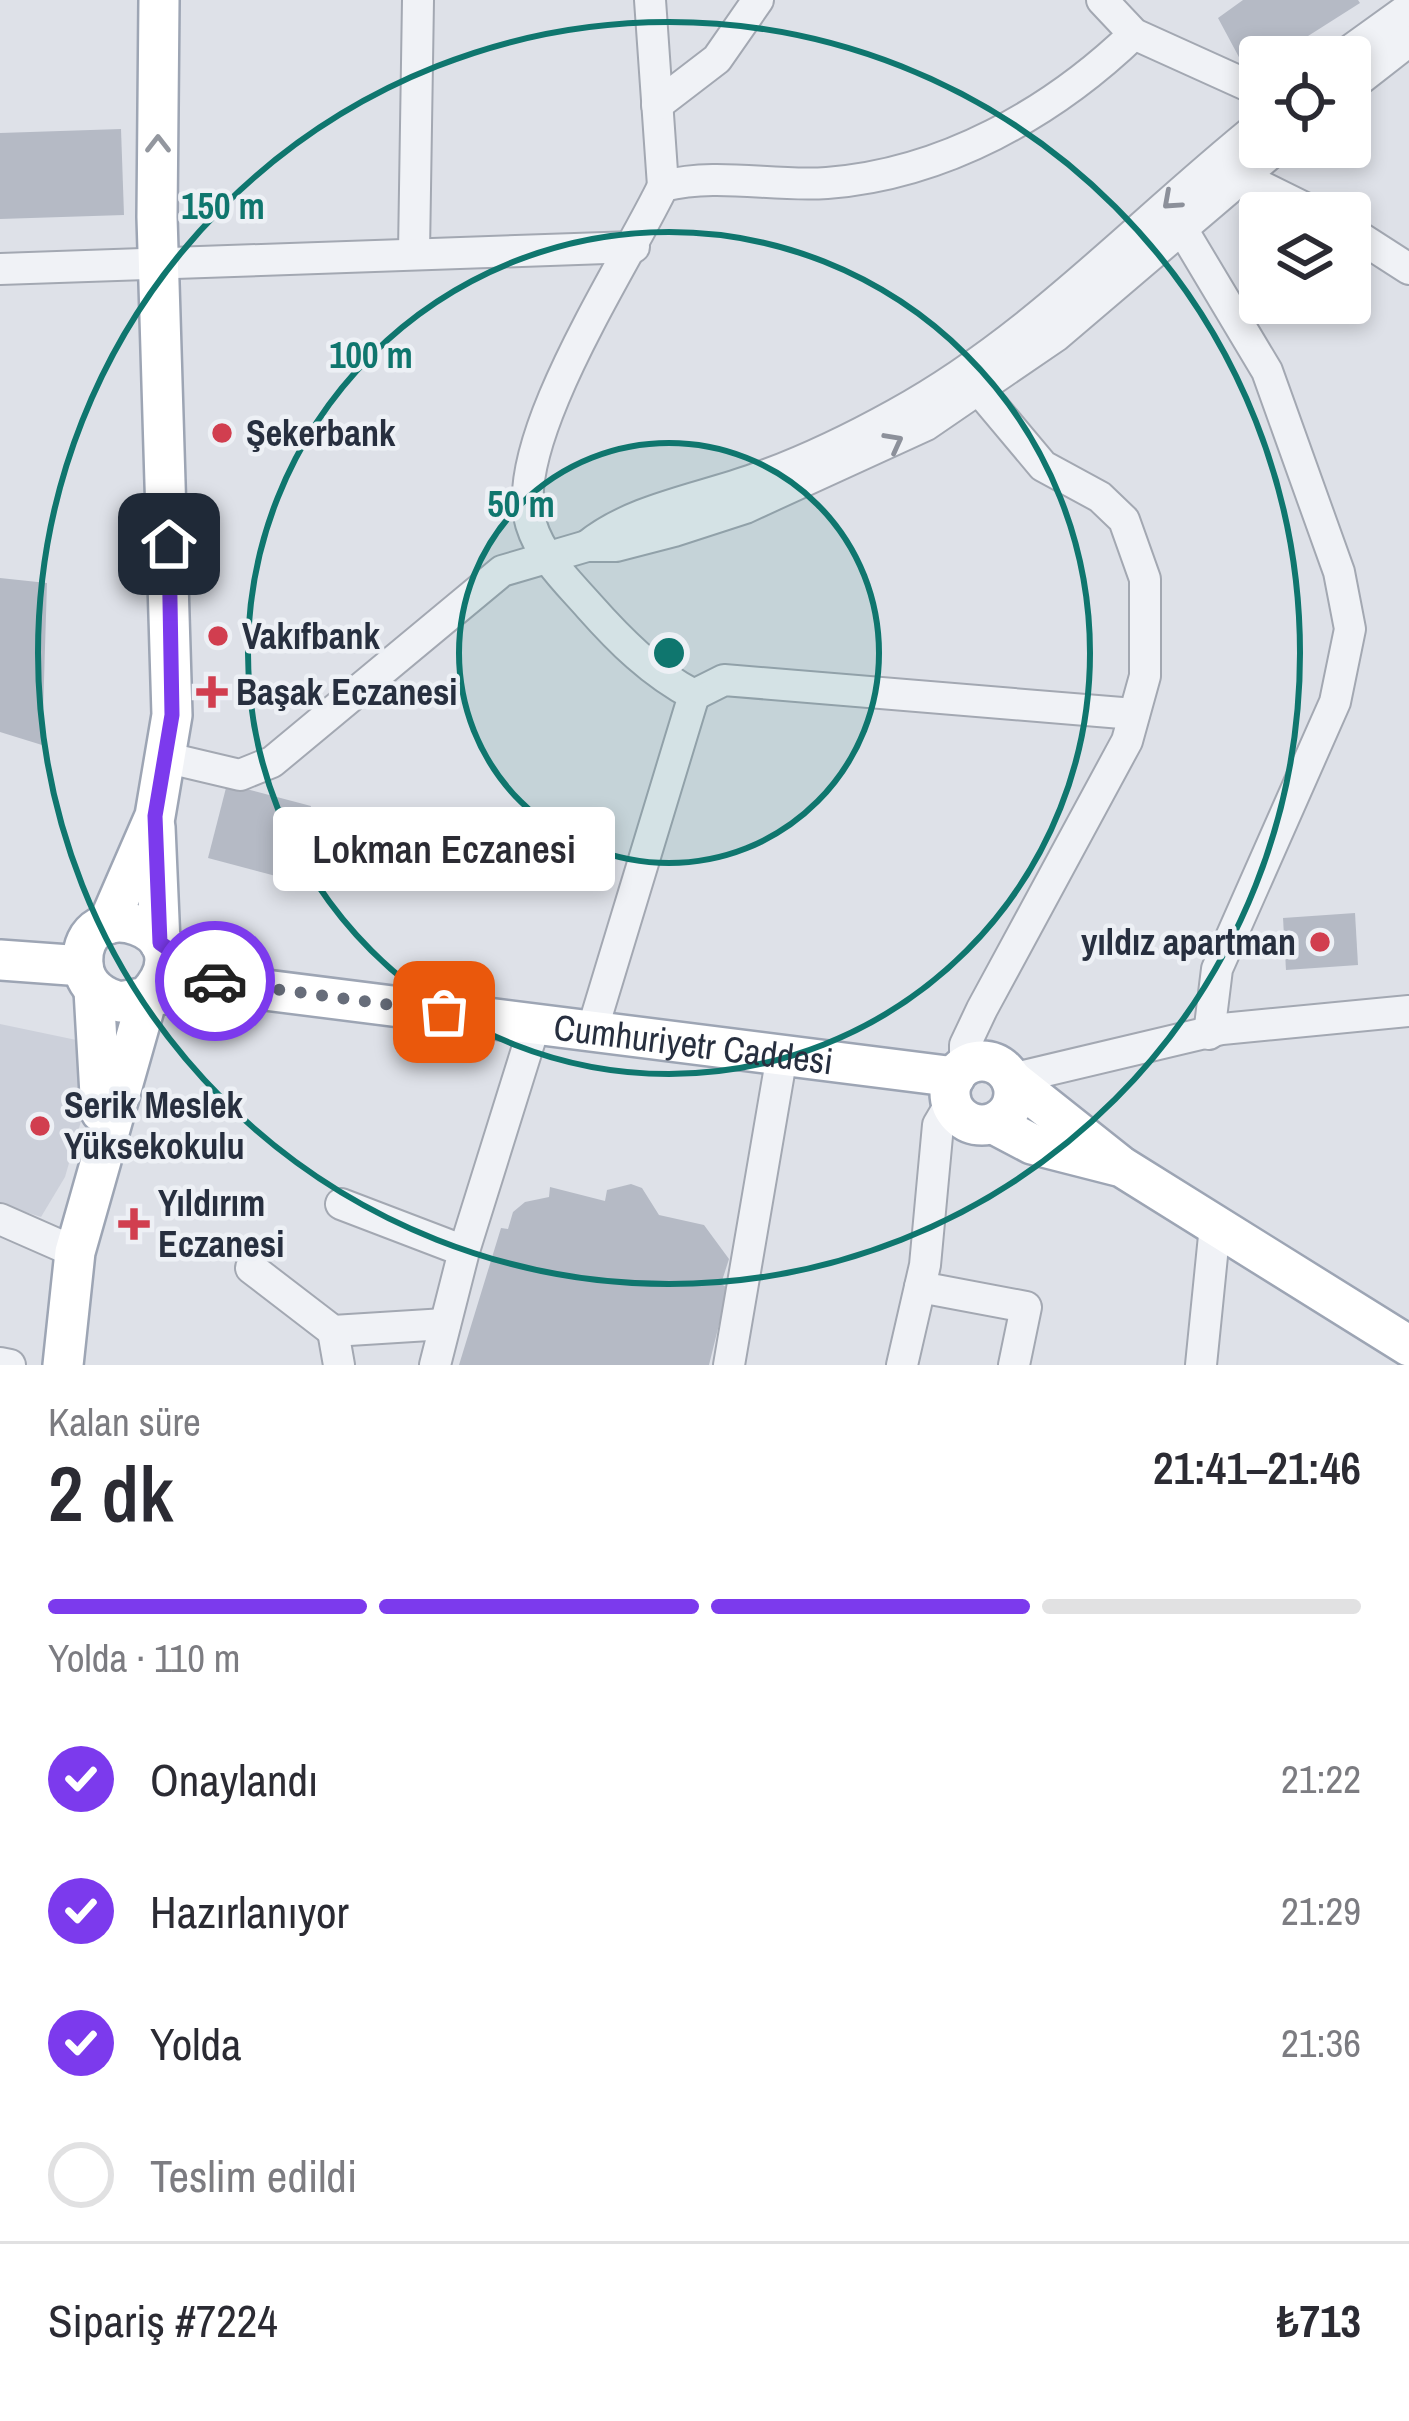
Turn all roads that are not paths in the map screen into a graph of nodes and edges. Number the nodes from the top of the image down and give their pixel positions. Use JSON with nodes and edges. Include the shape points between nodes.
{"nodes":[{"id":1,"x":159,"y":0,"type":"edge"},
{"id":2,"x":418,"y":0,"type":"edge"},
{"id":3,"x":650,"y":0,"type":"edge"},
{"id":4,"x":758,"y":0,"type":"edge"},
{"id":5,"x":1102,"y":0,"type":"edge"},
{"id":6,"x":1404,"y":15,"type":"edge"},
{"id":7,"x":1134,"y":34,"type":"junction"},
{"id":8,"x":1371,"y":37,"type":"edge"},
{"id":9,"x":1371,"y":59,"type":"edge"},
{"id":10,"x":1239,"y":82,"type":"edge"},
{"id":11,"x":657,"y":104,"type":"junction"},
{"id":12,"x":1239,"y":144,"type":"edge"},
{"id":13,"x":1253,"y":168,"type":"edge"},
{"id":14,"x":1242,"y":177,"type":"junction"},
{"id":15,"x":663,"y":186,"type":"junction"},
{"id":16,"x":1272,"y":192,"type":"edge"},
{"id":17,"x":1181,"y":229,"type":"junction"},
{"id":18,"x":1371,"y":244,"type":"edge"},
{"id":19,"x":634,"y":247,"type":"junction"},
{"id":20,"x":415,"y":252,"type":"junction"},
{"id":21,"x":160,"y":260,"type":"junction"},
{"id":22,"x":0,"y":269,"type":"edge"},
{"id":23,"x":1409,"y":269,"type":"edge"},
{"id":24,"x":972,"y":383,"type":"junction"},
{"id":25,"x":548,"y":559,"type":"junction"},
{"id":26,"x":694,"y":695,"type":"junction"},
{"id":27,"x":1134,"y":714,"type":"junction"},
{"id":28,"x":168,"y":758,"type":"junction"},
{"id":29,"x":155,"y":816,"type":"junction"},
{"id":30,"x":107,"y":924,"type":"junction"},
{"id":31,"x":160,"y":943,"type":"junction"},
{"id":32,"x":0,"y":960,"type":"edge"},
{"id":33,"x":88,"y":978,"type":"junction"},
{"id":34,"x":218,"y":984,"type":"junction"},
{"id":35,"x":148,"y":994,"type":"junction"},
{"id":36,"x":1409,"y":1011,"type":"edge"},
{"id":37,"x":535,"y":1024,"type":"junction"},
{"id":38,"x":592,"y":1031,"type":"junction"},
{"id":39,"x":1209,"y":1034,"type":"junction"},
{"id":40,"x":782,"y":1054,"type":"junction"},
{"id":41,"x":1011,"y":1079,"type":"junction"},
{"id":42,"x":948,"y":1082,"type":"junction"},
{"id":43,"x":994,"y":1124,"type":"junction"},
{"id":44,"x":102,"y":1147,"type":"junction"},
{"id":45,"x":1122,"y":1167,"type":"junction"},
{"id":46,"x":341,"y":1204,"type":"dead end"},
{"id":47,"x":0,"y":1219,"type":"edge"},
{"id":48,"x":1215,"y":1226,"type":"junction"},
{"id":49,"x":464,"y":1250,"type":"junction"},
{"id":50,"x":75,"y":1252,"type":"junction"},
{"id":51,"x":251,"y":1268,"type":"dead end"},
{"id":52,"x":920,"y":1287,"type":"junction"},
{"id":53,"x":445,"y":1324,"type":"junction"},
{"id":54,"x":333,"y":1330,"type":"junction"},
{"id":55,"x":1409,"y":1346,"type":"edge"},
{"id":56,"x":0,"y":1363,"type":"edge"},
{"id":57,"x":10,"y":1365,"type":"edge"},
{"id":58,"x":63,"y":1365,"type":"edge"},
{"id":59,"x":339,"y":1365,"type":"edge"},
{"id":60,"x":435,"y":1365,"type":"edge"},
{"id":61,"x":728,"y":1365,"type":"edge"},
{"id":62,"x":902,"y":1365,"type":"edge"},
{"id":63,"x":1014,"y":1365,"type":"edge"},
{"id":64,"x":1201,"y":1365,"type":"edge"}],
"edges":[{"from":21,"to":1,"type":"main road","one_way":true},
{"from":2,"to":20,"type":"street"},
{"from":3,"to":11,"type":"street"},
{"from":4,"to":11,"type":"street","via":[[717,58]]},
{"from":5,"to":7,"type":"street"},
{"from":6,"to":8,"type":"street"},
{"from":6,"to":9,"type":"street"},
{"from":7,"to":10,"type":"street"},
{"from":7,"to":15,"type":"street","via":[[1025,122],[926,161],[828,183],[699,177]]},
{"from":11,"to":15,"type":"street"},
{"from":12,"to":24,"type":"street","one_way":true},
{"from":13,"to":14,"type":"street"},
{"from":14,"to":16,"type":"street"},
{"from":14,"to":17,"type":"street"},
{"from":15,"to":19,"type":"street"},
{"from":17,"to":24,"type":"street"},
{"from":17,"to":39,"type":"street","via":[[1267,371],[1340,572],[1350,629],[1335,702],[1217,969]]},
{"from":18,"to":23,"type":"street"},
{"from":19,"to":20,"type":"street"},
{"from":19,"to":25,"type":"street","via":[[544,420],[528,479],[530,522]]},
{"from":20,"to":21,"type":"street"},
{"from":21,"to":22,"type":"street"},
{"from":21,"to":28,"type":"main road"},
{"from":24,"to":25,"type":"street","via":[[871,455],[767,500]]},
{"from":24,"to":27,"type":"street","via":[[1042,466],[1100,496],[1124,520],[1145,579],[1145,676]]},
{"from":25,"to":26,"type":"street","via":[[661,678]]},
{"from":25,"to":28,"type":"street","via":[[502,572],[272,761],[240,775]]},
{"from":26,"to":27,"type":"street","via":[[724,680]]},
{"from":26,"to":38,"type":"street"},
{"from":27,"to":42,"type":"street"},
{"from":28,"to":29,"type":"main road"},
{"from":29,"to":30,"type":"main road"},
{"from":29,"to":31,"type":"main road"},
{"from":30,"to":31,"type":"main road","via":[[136,922]]},
{"from":30,"to":33,"type":"main road","via":[[88,941]]},
{"from":31,"to":34,"type":"main road"},
{"from":31,"to":35,"type":"main road","via":[[164,971]]},
{"from":32,"to":33,"type":"main road"},
{"from":33,"to":35,"type":"main road","via":[[120,1002]]},
{"from":33,"to":44,"type":"main road"},
{"from":34,"to":35,"type":"main road","name":"Cumhuriyetr Caddesi"},
{"from":34,"to":37,"type":"main road","name":"Cumhuriyetr Caddesi"},
{"from":35,"to":44,"type":"main road"},
{"from":36,"to":39,"type":"street"},
{"from":37,"to":38,"type":"main road","name":"Cumhuriyetr Caddesi"},
{"from":37,"to":49,"type":"street"},
{"from":38,"to":40,"type":"main road","name":"Cumhuriyetr Caddesi"},
{"from":39,"to":41,"type":"street"},
{"from":40,"to":42,"type":"main road","name":"Cumhuriyetr Caddesi"},
{"from":40,"to":61,"type":"street"},
{"from":41,"to":42,"type":"main road","via":[[996,1064]]},
{"from":41,"to":43,"type":"main road","via":[[1013,1101]]},
{"from":41,"to":45,"type":"main road"},
{"from":42,"to":43,"type":"main road","via":[[972,1124]]},
{"from":42,"to":52,"type":"street"},
{"from":43,"to":45,"type":"main road","via":[[1032,1144]]},
{"from":44,"to":50,"type":"main road"},
{"from":45,"to":48,"type":"main road"},
{"from":46,"to":49,"type":"street"},
{"from":47,"to":50,"type":"street"},
{"from":48,"to":55,"type":"main road"},
{"from":48,"to":64,"type":"street"},
{"from":49,"to":53,"type":"street"},
{"from":50,"to":58,"type":"main road"},
{"from":51,"to":54,"type":"street"},
{"from":52,"to":62,"type":"street"},
{"from":52,"to":63,"type":"street","via":[[1026,1306]]},
{"from":53,"to":54,"type":"street"},
{"from":53,"to":60,"type":"street"},
{"from":54,"to":59,"type":"street"},
{"from":56,"to":57,"type":"street"}]}
